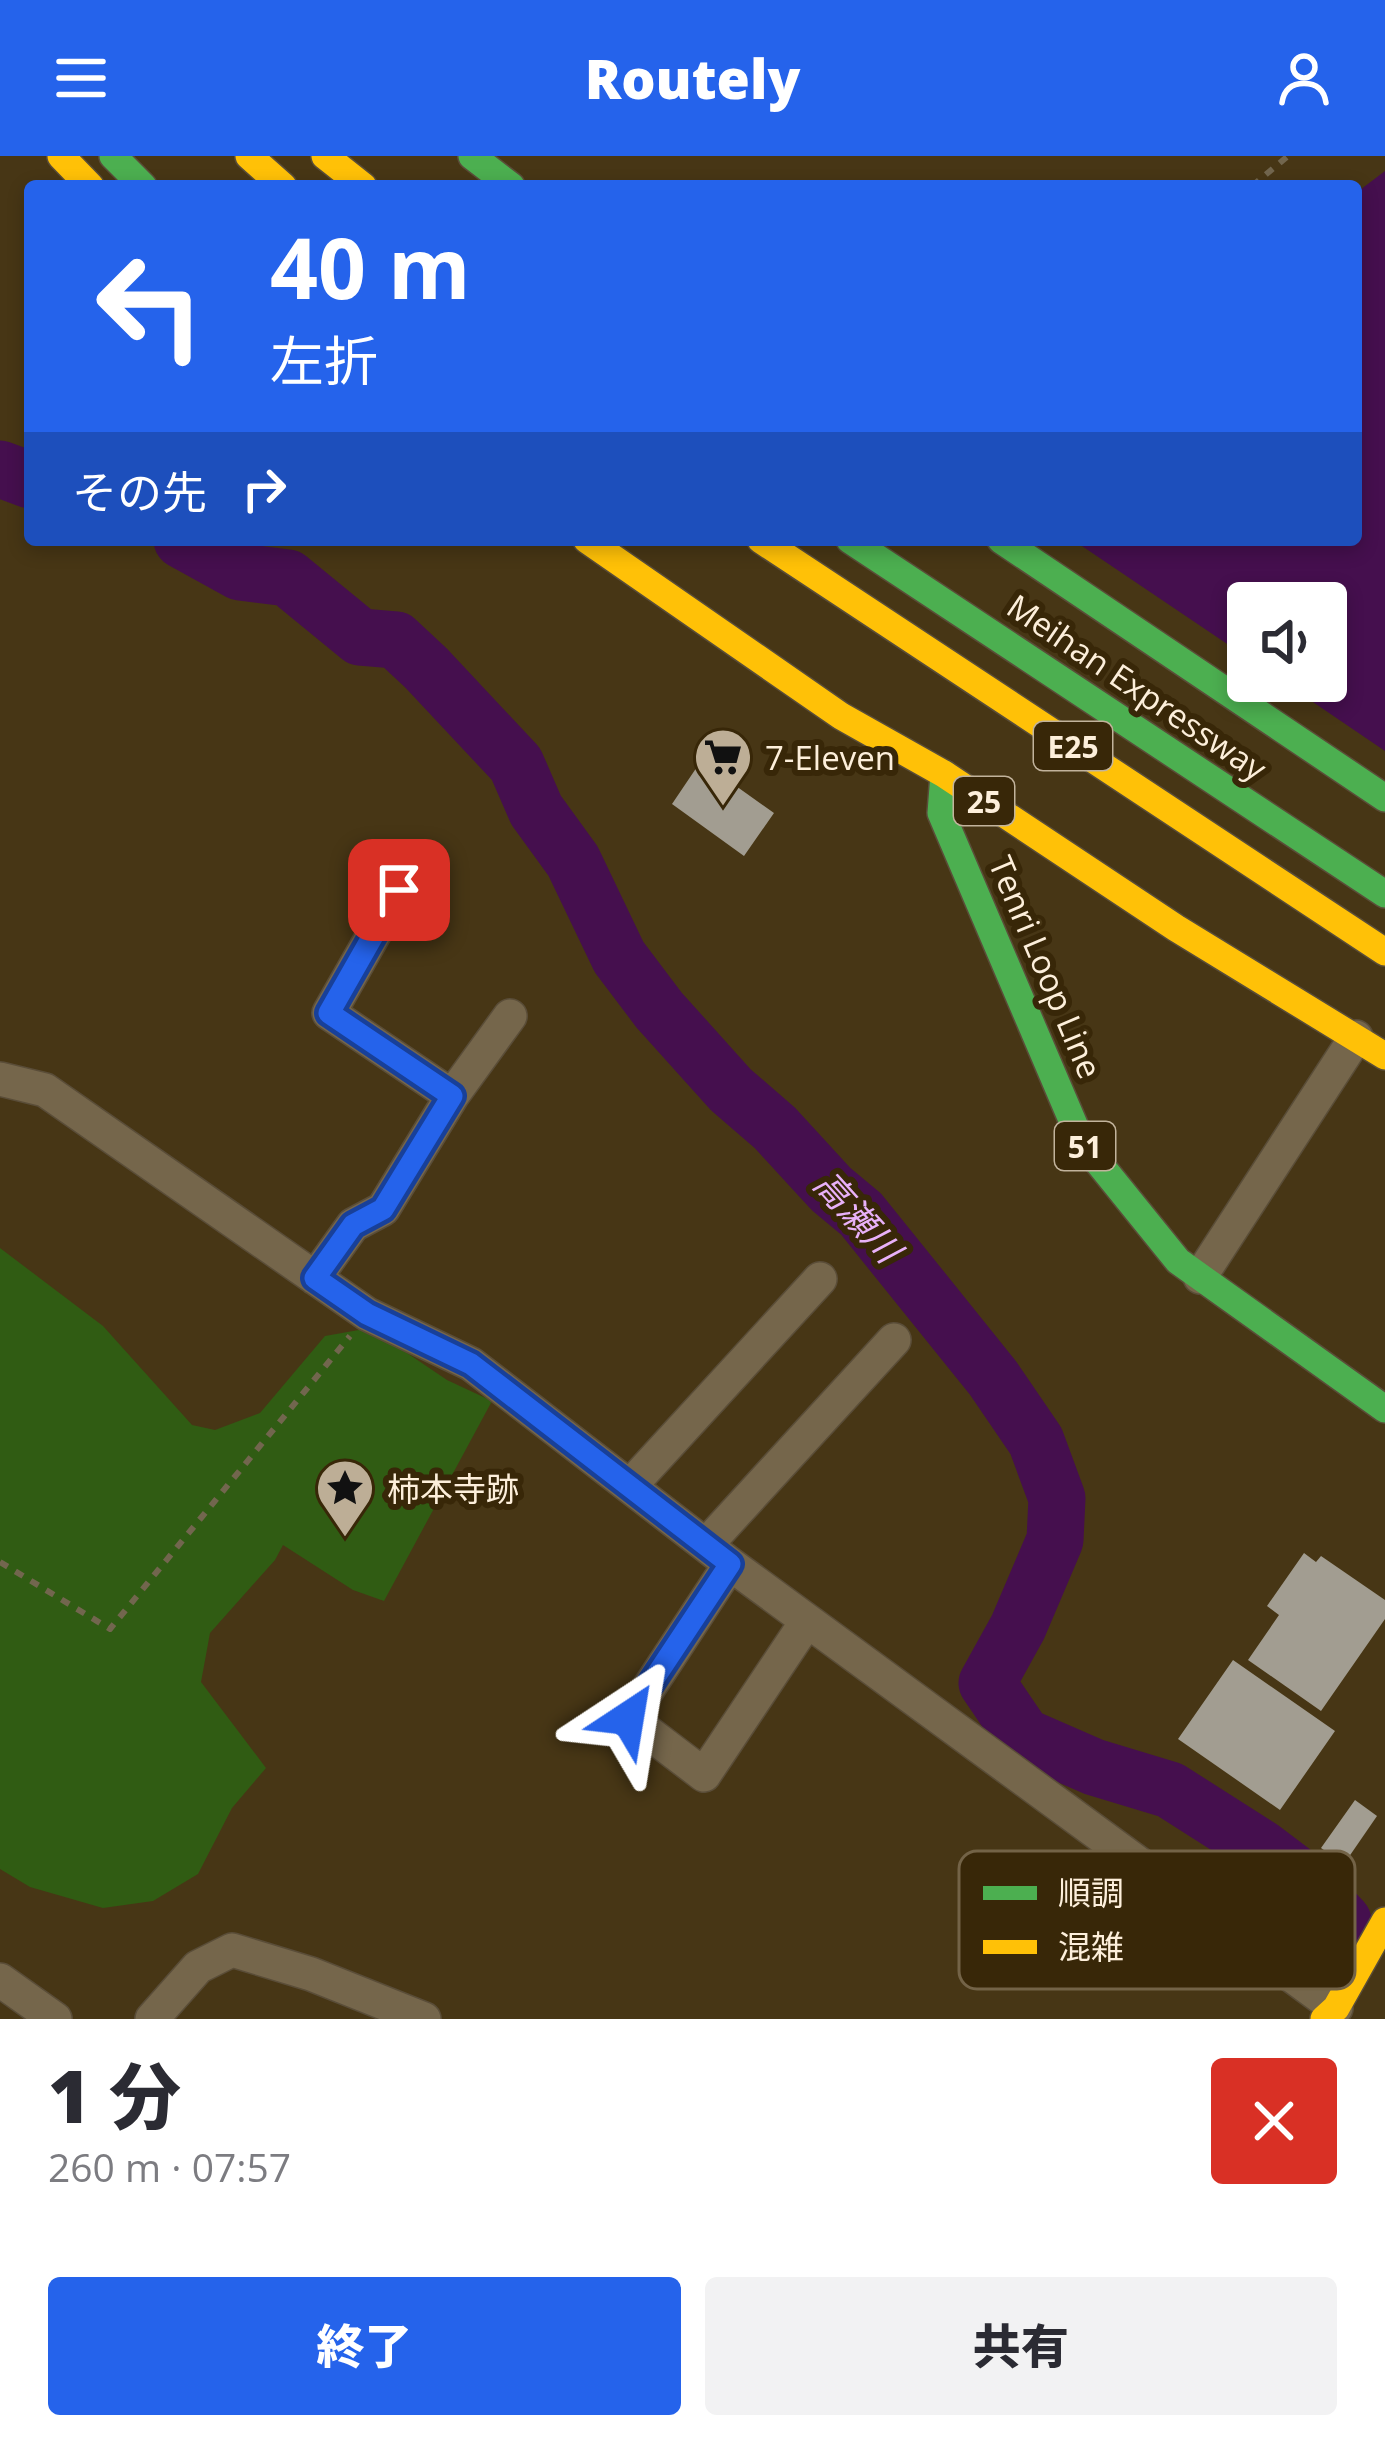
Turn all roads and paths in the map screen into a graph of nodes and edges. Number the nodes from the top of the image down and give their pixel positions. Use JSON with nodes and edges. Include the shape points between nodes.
{"nodes":[{"id":1,"x":61,"y":156,"type":"edge"},
{"id":2,"x":113,"y":156,"type":"edge"},
{"id":3,"x":249,"y":156,"type":"edge"},
{"id":4,"x":325,"y":156,"type":"edge"},
{"id":5,"x":472,"y":156,"type":"edge"},
{"id":6,"x":1288,"y":156,"type":"edge"},
{"id":7,"x":84,"y":180,"type":"edge"},
{"id":8,"x":137,"y":180,"type":"edge"},
{"id":9,"x":276,"y":180,"type":"edge"},
{"id":10,"x":355,"y":180,"type":"edge"},
{"id":11,"x":503,"y":180,"type":"edge"},
{"id":12,"x":1259,"y":180,"type":"edge"},
{"id":13,"x":595,"y":546,"type":"edge"},
{"id":14,"x":770,"y":546,"type":"edge"},
{"id":15,"x":859,"y":546,"type":"edge"},
{"id":16,"x":1010,"y":546,"type":"edge"},
{"id":17,"x":944,"y":774,"type":"junction"},
{"id":18,"x":1385,"y":798,"type":"edge"},
{"id":19,"x":399,"y":890,"type":"dead end"},
{"id":20,"x":1385,"y":894,"type":"edge"},
{"id":21,"x":1385,"y":952,"type":"edge"},
{"id":22,"x":510,"y":1016,"type":"dead end"},
{"id":23,"x":1356,"y":1037,"type":"junction"},
{"id":24,"x":1385,"y":1056,"type":"edge"},
{"id":25,"x":0,"y":1079,"type":"edge"},
{"id":26,"x":452,"y":1096,"type":"junction"},
{"id":27,"x":1200,"y":1276,"type":"junction"},
{"id":28,"x":315,"y":1278,"type":"junction"},
{"id":29,"x":820,"y":1279,"type":"dead end"},
{"id":30,"x":367,"y":1314,"type":"junction"},
{"id":31,"x":894,"y":1340,"type":"dead end"},
{"id":32,"x":1385,"y":1409,"type":"edge"},
{"id":33,"x":630,"y":1486,"type":"junction"},
{"id":34,"x":718,"y":1554,"type":"junction"},
{"id":35,"x":0,"y":1562,"type":"edge"},
{"id":36,"x":807,"y":1621,"type":"junction"},
{"id":37,"x":1114,"y":1851,"type":"edge"},
{"id":38,"x":1385,"y":1921,"type":"edge"},
{"id":39,"x":1355,"y":1971,"type":"edge"},
{"id":40,"x":0,"y":1980,"type":"edge"},
{"id":41,"x":1298,"y":1989,"type":"edge"},
{"id":42,"x":1330,"y":2013,"type":"edge"},
{"id":43,"x":55,"y":2019,"type":"edge"},
{"id":44,"x":152,"y":2019,"type":"edge"},
{"id":45,"x":424,"y":2019,"type":"edge"}],
"edges":[{"from":1,"to":7,"type":"main road"},
{"from":2,"to":8,"type":"main road"},
{"from":3,"to":9,"type":"main road"},
{"from":4,"to":10,"type":"main road"},
{"from":5,"to":11,"type":"main road"},
{"from":6,"to":12,"type":"path"},
{"from":13,"to":17,"type":"main road","number":"25","via":[[841,716]]},
{"from":14,"to":21,"type":"main road","number":"E25"},
{"from":15,"to":20,"type":"main road","name":"Meihan Expressway","number":"E25"},
{"from":16,"to":18,"type":"main road"},
{"from":17,"to":23,"type":"main road","number":"25"},
{"from":17,"to":27,"type":"main road","name":"Tenri Loop Line","number":"51","via":[[941,813],[1081,1141],[1178,1261]]},
{"from":19,"to":26,"type":"street","via":[[329,1013]]},
{"from":22,"to":26,"type":"street"},
{"from":23,"to":24,"type":"main road","number":"25"},
{"from":23,"to":27,"type":"street"},
{"from":25,"to":28,"type":"street","via":[[45,1090]]},
{"from":26,"to":28,"type":"street","via":[[383,1209],[353,1225]]},
{"from":27,"to":32,"type":"main road","name":"Tenri Loop Line","number":"51"},
{"from":28,"to":30,"type":"street"},
{"from":29,"to":33,"type":"street"},
{"from":30,"to":33,"type":"street","via":[[471,1364]]},
{"from":30,"to":35,"type":"path","via":[[110,1629]]},
{"from":31,"to":34,"type":"street"},
{"from":33,"to":34,"type":"street"},
{"from":34,"to":36,"type":"street"},
{"from":34,"to":36,"type":"street","via":[[628,1718],[704,1775]]},
{"from":36,"to":37,"type":"street"},
{"from":38,"to":39,"type":"main road"},
{"from":40,"to":43,"type":"street"},
{"from":41,"to":42,"type":"street"},
{"from":44,"to":45,"type":"street","via":[[198,1967],[232,1950]]}]}
